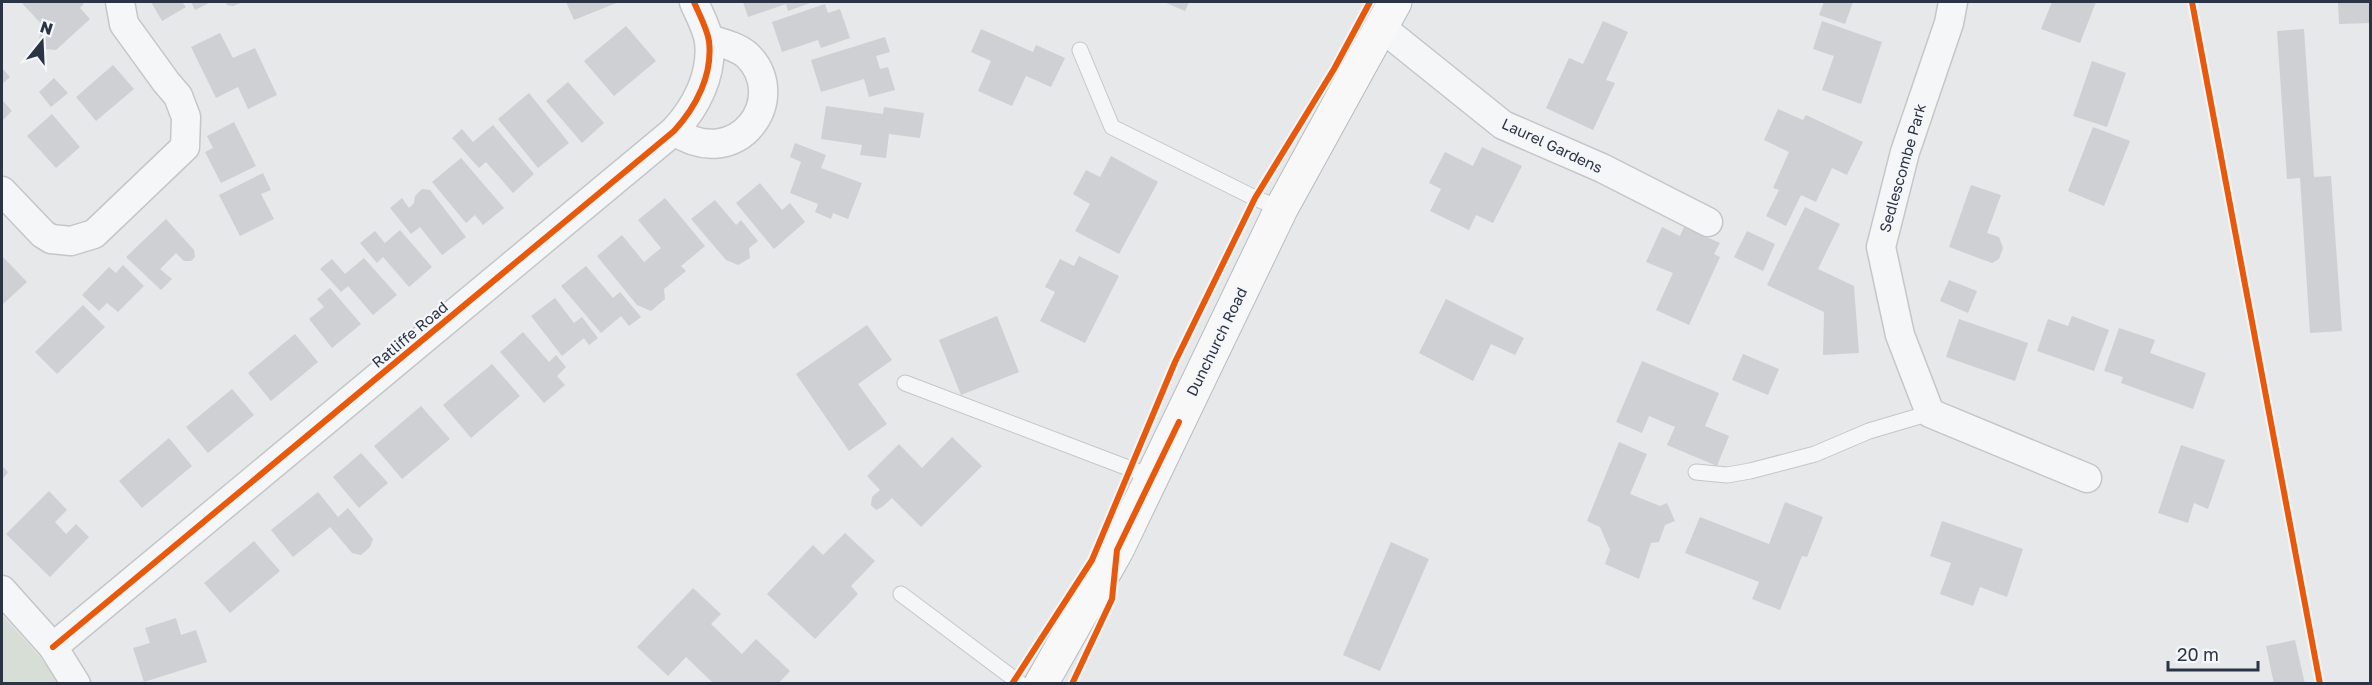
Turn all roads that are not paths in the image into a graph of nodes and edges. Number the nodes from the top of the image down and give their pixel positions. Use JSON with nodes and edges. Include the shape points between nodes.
{"nodes":[{"id":1,"x":120,"y":2,"type":"edge"},
{"id":2,"x":694,"y":2,"type":"edge"},
{"id":3,"x":1953,"y":2,"type":"edge"},
{"id":4,"x":1388,"y":14,"type":"edge"},
{"id":5,"x":709,"y":39,"type":"junction"},
{"id":6,"x":1080,"y":50,"type":"dead end"},
{"id":7,"x":674,"y":131,"type":"junction"},
{"id":8,"x":2,"y":191,"type":"edge"},
{"id":9,"x":1281,"y":209,"type":"junction"},
{"id":10,"x":1708,"y":222,"type":"dead end"},
{"id":11,"x":904,"y":383,"type":"dead end"},
{"id":12,"x":1930,"y":413,"type":"junction"},
{"id":13,"x":1696,"y":472,"type":"dead end"},
{"id":14,"x":1152,"y":477,"type":"junction"},
{"id":15,"x":2087,"y":478,"type":"dead end"},
{"id":16,"x":2,"y":590,"type":"edge"},
{"id":17,"x":901,"y":594,"type":"dead end"},
{"id":18,"x":53,"y":647,"type":"junction"},
{"id":19,"x":76,"y":684,"type":"edge"},
{"id":20,"x":1021,"y":684,"type":"edge"},
{"id":21,"x":1041,"y":684,"type":"edge"}],
"edges":[{"from":1,"to":8,"type":"street","via":[[124,24],[178,96],[186,117],[185,147],[94,234],[71,241],[43,234]]},
{"from":2,"to":5,"type":"street","name":"Ratliffe Road"},
{"from":3,"to":12,"type":"street","name":"Sedlescombe Park","via":[[1905,152],[1881,247],[1900,335]]},
{"from":4,"to":9,"type":"highway","name":"Dunchurch Road"},
{"from":4,"to":10,"type":"street","name":"Laurel Gardens","via":[[1503,125],[1602,168]]},
{"from":5,"to":7,"type":"street","name":"Ratliffe Road","via":[[702,87]]},
{"from":5,"to":7,"type":"street","via":[[735,47],[755,66],[762,85],[761,106],[748,129],[726,143],[700,144]]},
{"from":6,"to":9,"type":"lane","via":[[1112,127]]},
{"from":7,"to":18,"type":"street","name":"Ratliffe Road"},
{"from":9,"to":14,"type":"highway","name":"Dunchurch Road"},
{"from":11,"to":14,"type":"lane"},
{"from":12,"to":13,"type":"lane","via":[[1869,431],[1815,454],[1750,471],[1726,475]]},
{"from":12,"to":15,"type":"street"},
{"from":14,"to":21,"type":"highway","name":"Dunchurch Road","via":[[1117,550]]},
{"from":16,"to":18,"type":"street"},
{"from":17,"to":20,"type":"lane"},
{"from":18,"to":19,"type":"street"}]}
